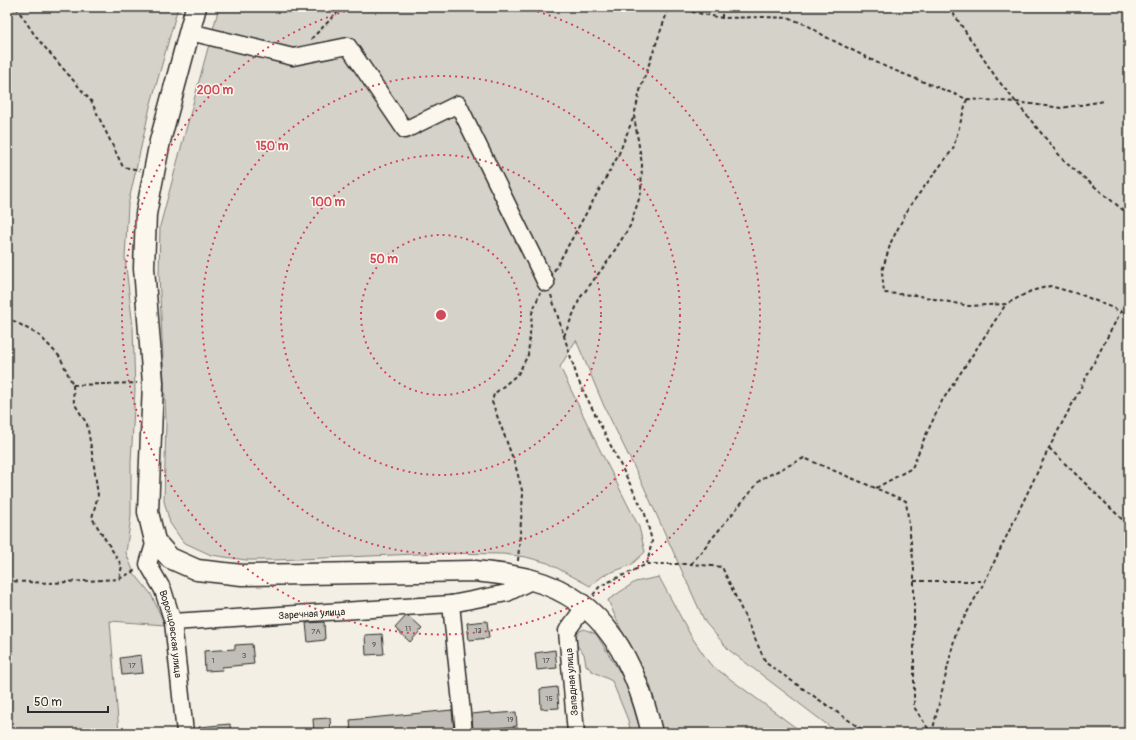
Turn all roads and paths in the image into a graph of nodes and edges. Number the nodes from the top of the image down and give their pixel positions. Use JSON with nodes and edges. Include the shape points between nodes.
{"nodes":[{"id":1,"x":16,"y":7,"type":"edge"},
{"id":2,"x":196,"y":7,"type":"edge"},
{"id":3,"x":343,"y":7,"type":"edge"},
{"id":4,"x":669,"y":7,"type":"edge"},
{"id":5,"x":686,"y":7,"type":"edge"},
{"id":6,"x":722,"y":7,"type":"edge"},
{"id":7,"x":949,"y":7,"type":"edge"},
{"id":8,"x":722,"y":18,"type":"junction"},
{"id":9,"x":190,"y":32,"type":"junction"},
{"id":10,"x":310,"y":41,"type":"dead end"},
{"id":11,"x":967,"y":99,"type":"junction"},
{"id":12,"x":1105,"y":100,"type":"dead end"},
{"id":13,"x":1016,"y":102,"type":"junction"},
{"id":14,"x":634,"y":116,"type":"junction"},
{"id":15,"x":154,"y":172,"type":"junction"},
{"id":16,"x":1129,"y":215,"type":"edge"},
{"id":17,"x":546,"y":283,"type":"junction"},
{"id":18,"x":1129,"y":296,"type":"edge"},
{"id":19,"x":1006,"y":304,"type":"junction"},
{"id":20,"x":1121,"y":310,"type":"junction"},
{"id":21,"x":1129,"y":315,"type":"edge"},
{"id":22,"x":7,"y":317,"type":"edge"},
{"id":23,"x":564,"y":336,"type":"junction"},
{"id":24,"x":153,"y":383,"type":"junction"},
{"id":25,"x":73,"y":385,"type":"junction"},
{"id":26,"x":1048,"y":448,"type":"junction"},
{"id":27,"x":876,"y":488,"type":"junction"},
{"id":28,"x":1129,"y":526,"type":"edge"},
{"id":29,"x":155,"y":540,"type":"junction"},
{"id":30,"x":148,"y":564,"type":"junction"},
{"id":31,"x":647,"y":564,"type":"junction"},
{"id":32,"x":691,"y":564,"type":"junction"},
{"id":33,"x":525,"y":578,"type":"junction"},
{"id":34,"x":119,"y":579,"type":"junction"},
{"id":35,"x":7,"y":581,"type":"edge"},
{"id":36,"x":914,"y":581,"type":"junction"},
{"id":37,"x":985,"y":581,"type":"junction"},
{"id":38,"x":451,"y":604,"type":"junction"},
{"id":39,"x":585,"y":606,"type":"junction"},
{"id":40,"x":173,"y":622,"type":"junction"},
{"id":41,"x":185,"y":733,"type":"edge"},
{"id":42,"x":464,"y":733,"type":"edge"},
{"id":43,"x":576,"y":733,"type":"edge"},
{"id":44,"x":652,"y":733,"type":"edge"},
{"id":45,"x":867,"y":733,"type":"edge"},
{"id":46,"x":931,"y":733,"type":"edge"}],
"edges":[{"from":1,"to":15,"type":"path","via":[[36,37],[91,101],[123,167]]},
{"from":2,"to":9,"type":"main road"},
{"from":3,"to":10,"type":"path"},
{"from":4,"to":14,"type":"path","via":[[641,87]]},
{"from":5,"to":8,"type":"path","via":[[693,12]]},
{"from":6,"to":8,"type":"path"},
{"from":7,"to":13,"type":"path","via":[[997,79]]},
{"from":8,"to":11,"type":"path","via":[[789,18],[808,25],[826,37],[886,67]]},
{"from":9,"to":15,"type":"main road"},
{"from":9,"to":17,"type":"street","via":[[293,57],[348,46],[405,130],[458,104]]},
{"from":11,"to":13,"type":"path"},
{"from":11,"to":19,"type":"path","via":[[953,149],[909,207],[891,242],[882,270],[884,293],[915,295],[969,306]]},
{"from":12,"to":13,"type":"path","via":[[1061,108]]},
{"from":13,"to":16,"type":"path","via":[[1064,162]]},
{"from":14,"to":17,"type":"path","via":[[618,156]]},
{"from":14,"to":23,"type":"path","via":[[642,164],[640,193],[630,226],[580,298]]},
{"from":15,"to":24,"type":"main road","via":[[146,214],[144,268]]},
{"from":17,"to":23,"type":"path"},
{"from":17,"to":33,"type":"path","via":[[537,298],[532,314],[528,355],[518,374],[494,394],[492,402],[523,494]]},
{"from":18,"to":20,"type":"path"},
{"from":19,"to":20,"type":"path","via":[[1031,291],[1050,286]]},
{"from":19,"to":27,"type":"path","via":[[942,401],[912,468]]},
{"from":20,"to":21,"type":"path"},
{"from":20,"to":26,"type":"path"},
{"from":22,"to":25,"type":"path","via":[[40,336],[60,357]]},
{"from":23,"to":31,"type":"path","via":[[578,380],[645,514],[652,541]]},
{"from":24,"to":25,"type":"path"},
{"from":24,"to":29,"type":"main road","via":[[148,512]]},
{"from":25,"to":34,"type":"path","via":[[74,403],[87,424],[93,459],[98,495],[92,518],[122,566]]},
{"from":26,"to":28,"type":"path"},
{"from":26,"to":37,"type":"path"},
{"from":27,"to":32,"type":"path","via":[[804,458],[761,479]]},
{"from":27,"to":36,"type":"path","via":[[906,501]]},
{"from":29,"to":30,"type":"street"},
{"from":29,"to":33,"type":"main road","via":[[170,558],[197,570],[242,575],[475,571]]},
{"from":30,"to":34,"type":"path"},
{"from":30,"to":40,"type":"street","name":"Воронцовская улица","via":[[163,590]]},
{"from":31,"to":32,"type":"path"},
{"from":31,"to":39,"type":"path","via":[[600,586]]},
{"from":32,"to":45,"type":"path","via":[[722,567],[766,663]]},
{"from":33,"to":38,"type":"street","name":"Заречная улица","via":[[507,593]]},
{"from":33,"to":39,"type":"main road"},
{"from":34,"to":35,"type":"path","via":[[50,583]]},
{"from":36,"to":37,"type":"path"},
{"from":36,"to":46,"type":"path","via":[[914,707]]},
{"from":37,"to":46,"type":"path","via":[[956,632]]},
{"from":38,"to":40,"type":"street","name":"Заречная улица"},
{"from":38,"to":42,"type":"street"},
{"from":39,"to":43,"type":"street","name":"Западная улица","via":[[567,631]]},
{"from":39,"to":44,"type":"main road","via":[[625,655],[637,681]]},
{"from":40,"to":41,"type":"street","name":"Воронцовская улица"}]}
